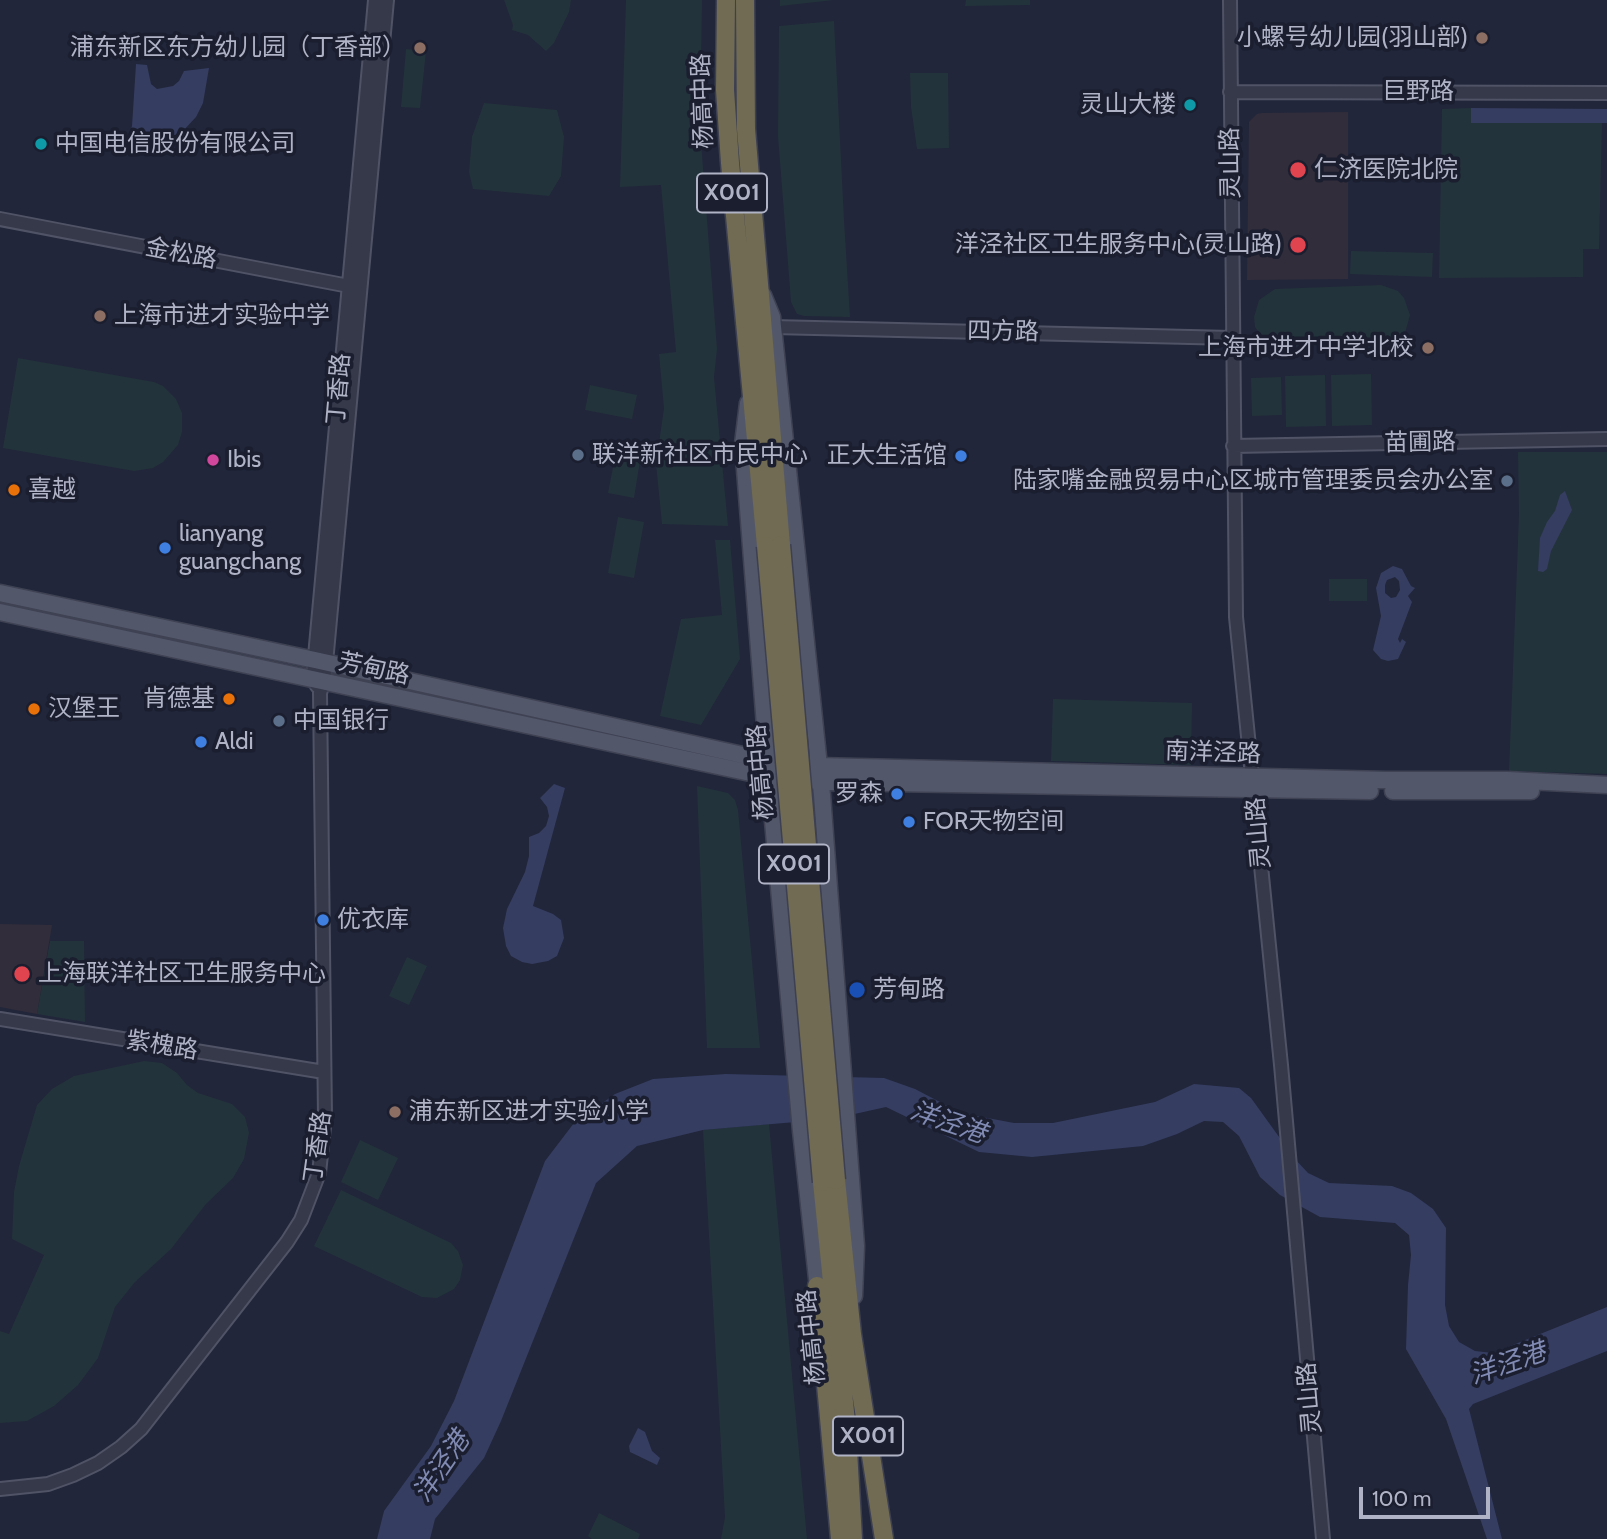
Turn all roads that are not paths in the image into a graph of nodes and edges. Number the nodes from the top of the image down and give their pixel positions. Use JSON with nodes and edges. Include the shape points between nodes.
{"nodes":[{"id":1,"x":374,"y":0,"type":"edge"},
{"id":2,"x":387,"y":0,"type":"edge"},
{"id":3,"x":726,"y":0,"type":"edge"},
{"id":4,"x":745,"y":0,"type":"edge"},
{"id":5,"x":1230,"y":0,"type":"edge"},
{"id":6,"x":1230,"y":92,"type":"junction"},
{"id":7,"x":1607,"y":93,"type":"edge"},
{"id":8,"x":0,"y":219,"type":"edge"},
{"id":9,"x":758,"y":286,"type":"junction"},
{"id":10,"x":355,"y":287,"type":"junction"},
{"id":11,"x":773,"y":327,"type":"junction"},
{"id":12,"x":1232,"y":338,"type":"junction"},
{"id":13,"x":750,"y":385,"type":"junction"},
{"id":14,"x":1607,"y":439,"type":"edge"},
{"id":15,"x":1233,"y":446,"type":"junction"},
{"id":16,"x":774,"y":545,"type":"junction"},
{"id":17,"x":0,"y":593,"type":"edge"},
{"id":18,"x":0,"y":612,"type":"edge"},
{"id":19,"x":321,"y":661,"type":"junction"},
{"id":20,"x":319,"y":684,"type":"junction"},
{"id":21,"x":767,"y":754,"type":"junction"},
{"id":22,"x":819,"y":774,"type":"junction"},
{"id":23,"x":769,"y":777,"type":"junction"},
{"id":24,"x":1254,"y":783,"type":"junction"},
{"id":25,"x":1607,"y":785,"type":"edge"},
{"id":26,"x":1607,"y":796,"type":"edge"},
{"id":27,"x":0,"y":1019,"type":"edge"},
{"id":28,"x":324,"y":1072,"type":"junction"},
{"id":29,"x":829,"y":1181,"type":"junction"},
{"id":30,"x":817,"y":1286,"type":"junction"},
{"id":31,"x":852,"y":1334,"type":"junction"},
{"id":32,"x":0,"y":1489,"type":"edge"},
{"id":33,"x":851,"y":1490,"type":"junction"},
{"id":34,"x":885,"y":1538,"type":"edge"},
{"id":35,"x":840,"y":1539,"type":"edge"},
{"id":36,"x":852,"y":1539,"type":"edge"},
{"id":37,"x":860,"y":1539,"type":"edge"},
{"id":38,"x":1323,"y":1539,"type":"edge"}],
"edges":[{"from":1,"to":10,"type":"street","name":"丁香路"},
{"from":2,"to":10,"type":"street","name":"丁香路"},
{"from":3,"to":13,"type":"highway","name":"杨高中路","number":"X001","via":[[726,102]]},
{"from":4,"to":9,"type":"highway","name":"杨高中路","number":"X001","via":[[746,130]]},
{"from":5,"to":6,"type":"street","name":"灵山路"},
{"from":6,"to":7,"type":"street","name":"巨野路"},
{"from":6,"to":12,"type":"street","name":"灵山路"},
{"from":8,"to":10,"type":"street","name":"金松路"},
{"from":9,"to":11,"type":"main road","name":"杨高中路","number":"X001"},
{"from":9,"to":16,"type":"highway","name":"杨高中路","number":"X001"},
{"from":10,"to":19,"type":"street","name":"丁香路"},
{"from":11,"to":12,"type":"street","name":"四方路"},
{"from":11,"to":22,"type":"main road","name":"杨高中路","number":"X001"},
{"from":12,"to":15,"type":"street","name":"灵山路"},
{"from":13,"to":16,"type":"highway","name":"杨高中路"},
{"from":13,"to":21,"type":"main road","number":"X001","via":[[743,444]]},
{"from":14,"to":15,"type":"street","name":"苗圃路"},
{"from":15,"to":24,"type":"street","name":"灵山路","via":[[1236,617]]},
{"from":16,"to":29,"type":"highway","name":"杨高中路","number":"X001","bridge":true},
{"from":17,"to":19,"type":"main road","name":"芳甸路"},
{"from":18,"to":20,"type":"main road","name":"芳甸路"},
{"from":19,"to":20,"type":"street","name":"丁香路"},
{"from":19,"to":21,"type":"main road","name":"芳甸路"},
{"from":20,"to":23,"type":"main road","name":"芳甸路"},
{"from":20,"to":28,"type":"street","name":"丁香路"},
{"from":21,"to":22,"type":"main road","name":"芳甸路"},
{"from":21,"to":23,"type":"main road","name":"杨高中路"},
{"from":22,"to":23,"type":"main road","name":"芳甸路"},
{"from":22,"to":24,"type":"main road","name":"南洋泾路"},
{"from":22,"to":31,"type":"main road","name":"杨高中路","number":"X001","via":[[856,1246]]},
{"from":23,"to":30,"type":"main road","name":"杨高中路","number":"X001"},
{"from":24,"to":25,"type":"main road","name":"南洋泾路","via":[[1507,780]]},
{"from":24,"to":26,"type":"main road","name":"南洋泾路"},
{"from":24,"to":38,"type":"street","name":"灵山路"},
{"from":27,"to":28,"type":"street","name":"紫槐路"},
{"from":28,"to":32,"type":"street","name":"丁香路","via":[[324,1146],[301,1220],[160,1408],[98,1463],[48,1483]]},
{"from":29,"to":31,"type":"highway","name":"杨高中路","number":"X001"},
{"from":29,"to":33,"type":"highway","name":"杨高中路","number":"X001"},
{"from":30,"to":35,"type":"highway"},
{"from":30,"to":36,"type":"main road","name":"杨高中路","number":"X001","via":[[832,1366]]},
{"from":31,"to":34,"type":"highway","name":"杨高中路","number":"X001"},
{"from":33,"to":36,"type":"highway","name":"杨高中路","number":"X001"},
{"from":33,"to":37,"type":"highway"}]}
